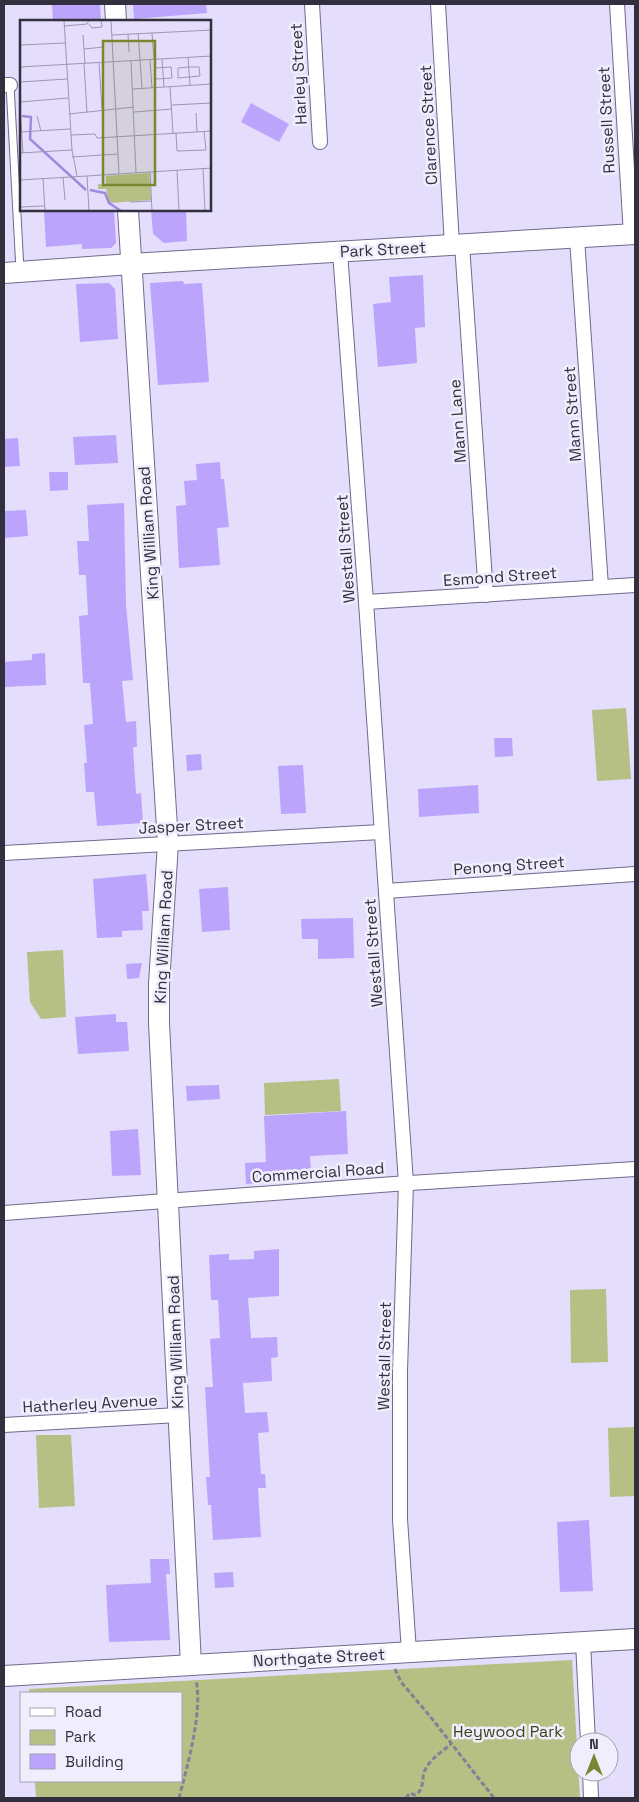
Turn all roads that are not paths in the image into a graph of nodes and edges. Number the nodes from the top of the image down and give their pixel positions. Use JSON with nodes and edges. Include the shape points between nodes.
{"nodes":[{"id":1,"x":115,"y":4,"type":"edge"},
{"id":2,"x":312,"y":4,"type":"edge"},
{"id":3,"x":438,"y":4,"type":"edge"},
{"id":4,"x":617,"y":4,"type":"edge"},
{"id":5,"x":116,"y":20,"type":"edge"},
{"id":6,"x":7,"y":85,"type":"edge"},
{"id":7,"x":320,"y":142,"type":"dead end"},
{"id":8,"x":128,"y":211,"type":"edge"},
{"id":9,"x":633,"y":234,"type":"edge"},
{"id":10,"x":577,"y":238,"type":"junction"},
{"id":11,"x":457,"y":245,"type":"junction"},
{"id":12,"x":340,"y":252,"type":"junction"},
{"id":13,"x":131,"y":264,"type":"junction"},
{"id":14,"x":12,"y":273,"type":"edge"},
{"id":15,"x":635,"y":585,"type":"edge"},
{"id":16,"x":602,"y":588,"type":"junction"},
{"id":17,"x":486,"y":595,"type":"junction"},
{"id":18,"x":366,"y":602,"type":"junction"},
{"id":19,"x":381,"y":832,"type":"junction"},
{"id":20,"x":168,"y":843,"type":"junction"},
{"id":21,"x":4,"y":853,"type":"edge"},
{"id":22,"x":635,"y":874,"type":"edge"},
{"id":23,"x":386,"y":891,"type":"junction"},
{"id":24,"x":635,"y":1169,"type":"edge"},
{"id":25,"x":406,"y":1183,"type":"junction"},
{"id":26,"x":169,"y":1201,"type":"junction"},
{"id":27,"x":4,"y":1213,"type":"edge"},
{"id":28,"x":178,"y":1415,"type":"junction"},
{"id":29,"x":4,"y":1425,"type":"edge"},
{"id":30,"x":635,"y":1639,"type":"edge"},
{"id":31,"x":583,"y":1642,"type":"junction"},
{"id":32,"x":409,"y":1652,"type":"junction"},
{"id":33,"x":192,"y":1665,"type":"junction"},
{"id":34,"x":4,"y":1676,"type":"edge"},
{"id":35,"x":588,"y":1732,"type":"edge"},
{"id":36,"x":590,"y":1782,"type":"edge"},
{"id":37,"x":591,"y":1798,"type":"edge"}],
"edges":[{"from":1,"to":5,"type":"main road"},
{"from":2,"to":7,"type":"street","name":"Harley Street"},
{"from":3,"to":11,"type":"street","name":"Clarence Street"},
{"from":4,"to":9,"type":"street","name":"Russell Street"},
{"from":6,"to":14,"type":"lane"},
{"from":8,"to":13,"type":"main road","name":"King William Road"},
{"from":9,"to":10,"type":"main road","name":"Park Street"},
{"from":10,"to":11,"type":"main road","name":"Park Street"},
{"from":10,"to":16,"type":"street","name":"Mann Street"},
{"from":11,"to":12,"type":"main road","name":"Park Street"},
{"from":11,"to":17,"type":"street","name":"Mann Lane"},
{"from":12,"to":13,"type":"main road","name":"Park Street"},
{"from":12,"to":18,"type":"street","name":"Westall Street"},
{"from":13,"to":14,"type":"main road","name":"Park Street"},
{"from":13,"to":20,"type":"main road","name":"King William Road"},
{"from":15,"to":16,"type":"street","name":"Esmond Street"},
{"from":16,"to":17,"type":"street","name":"Esmond Street"},
{"from":17,"to":18,"type":"street","name":"Esmond Street"},
{"from":18,"to":19,"type":"street","name":"Westall Street"},
{"from":19,"to":20,"type":"street","name":"Jasper Street"},
{"from":19,"to":23,"type":"street","name":"Westall Street"},
{"from":20,"to":21,"type":"street","name":"Jasper Street"},
{"from":20,"to":26,"type":"main road","name":"King William Road","via":[[159,984]]},
{"from":22,"to":23,"type":"street","name":"Penong Street"},
{"from":23,"to":25,"type":"street","name":"Westall Street"},
{"from":24,"to":25,"type":"street","name":"Commercial Road"},
{"from":25,"to":26,"type":"street","name":"Commercial Road"},
{"from":25,"to":32,"type":"street","name":"Westall Street","via":[[400,1371],[400,1520]]},
{"from":26,"to":27,"type":"street","name":"Commercial Road"},
{"from":26,"to":28,"type":"main road","name":"King William Road"},
{"from":28,"to":29,"type":"street","name":"Hatherley Avenue"},
{"from":28,"to":33,"type":"main road","name":"King William Road"},
{"from":30,"to":31,"type":"main road","name":"Northgate Street"},
{"from":31,"to":32,"type":"main road","name":"Northgate Street"},
{"from":31,"to":35,"type":"street"},
{"from":32,"to":33,"type":"main road","name":"Northgate Street"},
{"from":33,"to":34,"type":"main road","name":"Northgate Street"},
{"from":36,"to":37,"type":"street"}]}
